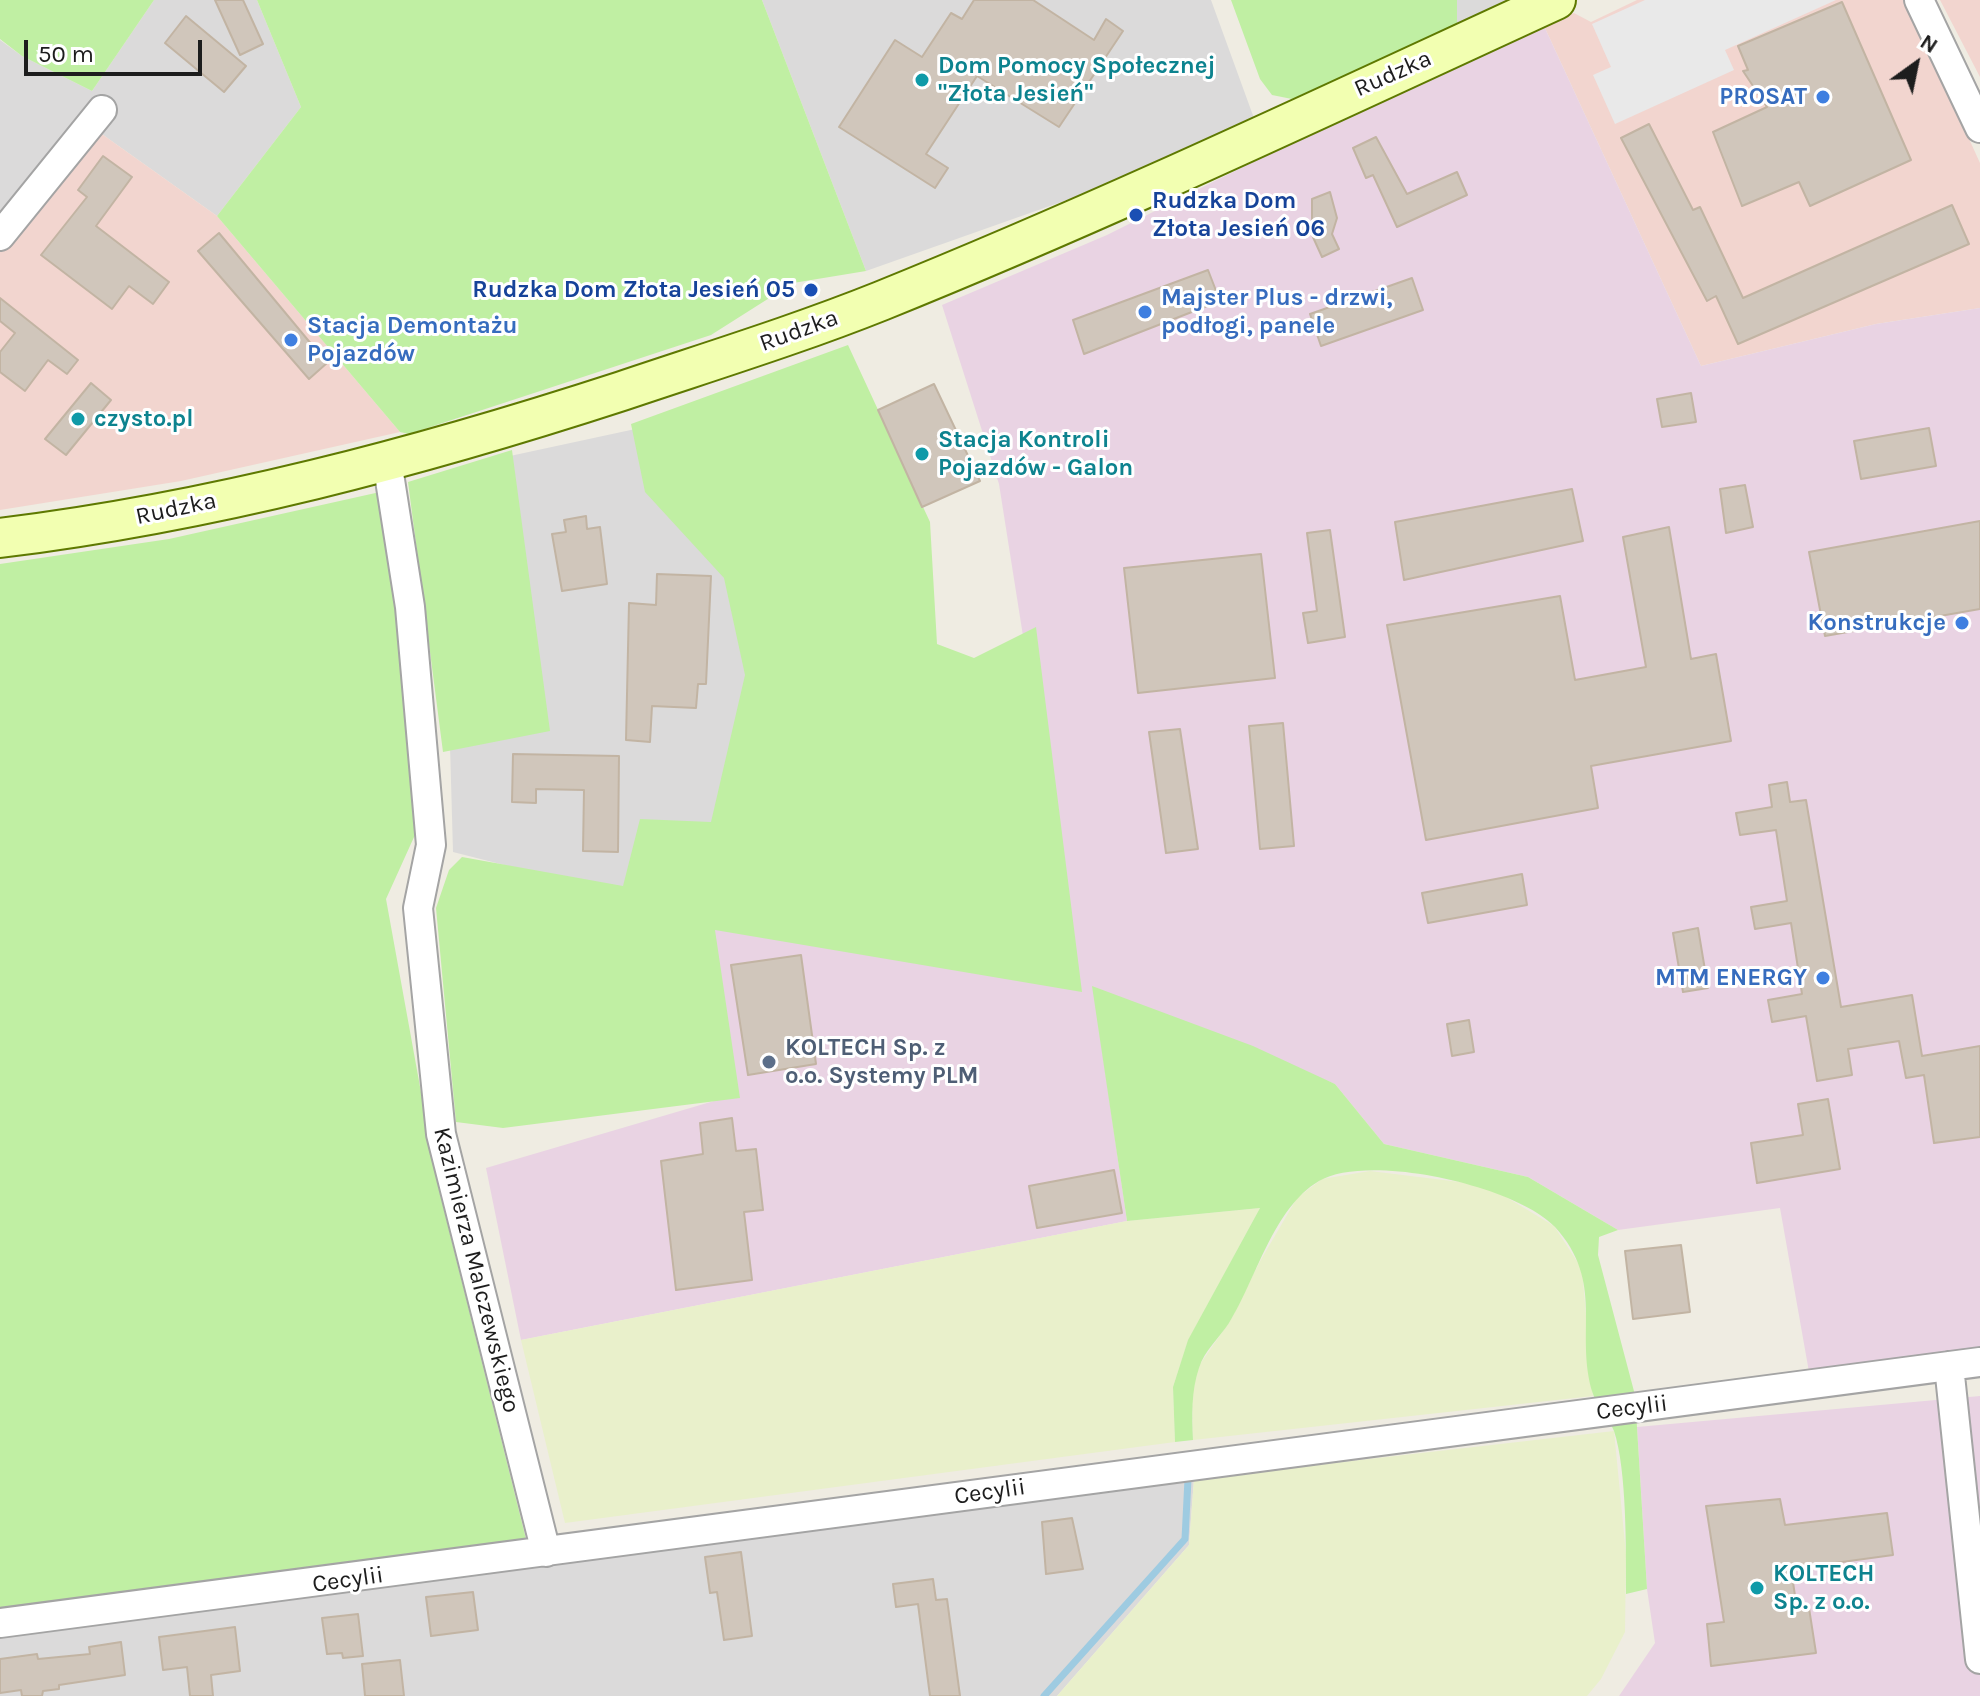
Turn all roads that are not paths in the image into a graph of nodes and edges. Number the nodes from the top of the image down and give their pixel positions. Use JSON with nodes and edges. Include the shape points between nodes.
{"nodes":[{"id":1,"x":1556,"y":0,"type":"edge"},
{"id":2,"x":1919,"y":0,"type":"edge"},
{"id":3,"x":102,"y":110,"type":"dead end"},
{"id":4,"x":1980,"y":128,"type":"edge"},
{"id":5,"x":0,"y":236,"type":"edge"},
{"id":6,"x":387,"y":461,"type":"junction"},
{"id":7,"x":0,"y":538,"type":"edge"},
{"id":8,"x":1980,"y":1362,"type":"edge"},
{"id":9,"x":1949,"y":1366,"type":"junction"},
{"id":10,"x":546,"y":1552,"type":"junction"},
{"id":11,"x":0,"y":1623,"type":"edge"},
{"id":12,"x":1980,"y":1659,"type":"edge"}],
"edges":[{"from":1,"to":6,"type":"street","name":"Rudzka","via":[[1079,217],[878,302],[544,416]]},
{"from":2,"to":4,"type":"street"},
{"from":3,"to":5,"type":"street"},
{"from":6,"to":7,"type":"street","name":"Rudzka","via":[[165,513]]},
{"from":6,"to":10,"type":"street","name":"Kazimierza Malczewskiego","via":[[410,607],[431,845],[418,908],[441,1134]]},
{"from":8,"to":9,"type":"street","name":"Cecylii"},
{"from":9,"to":10,"type":"street","name":"Cecylii"},
{"from":9,"to":12,"type":"street"},
{"from":10,"to":11,"type":"street","name":"Cecylii"}]}
